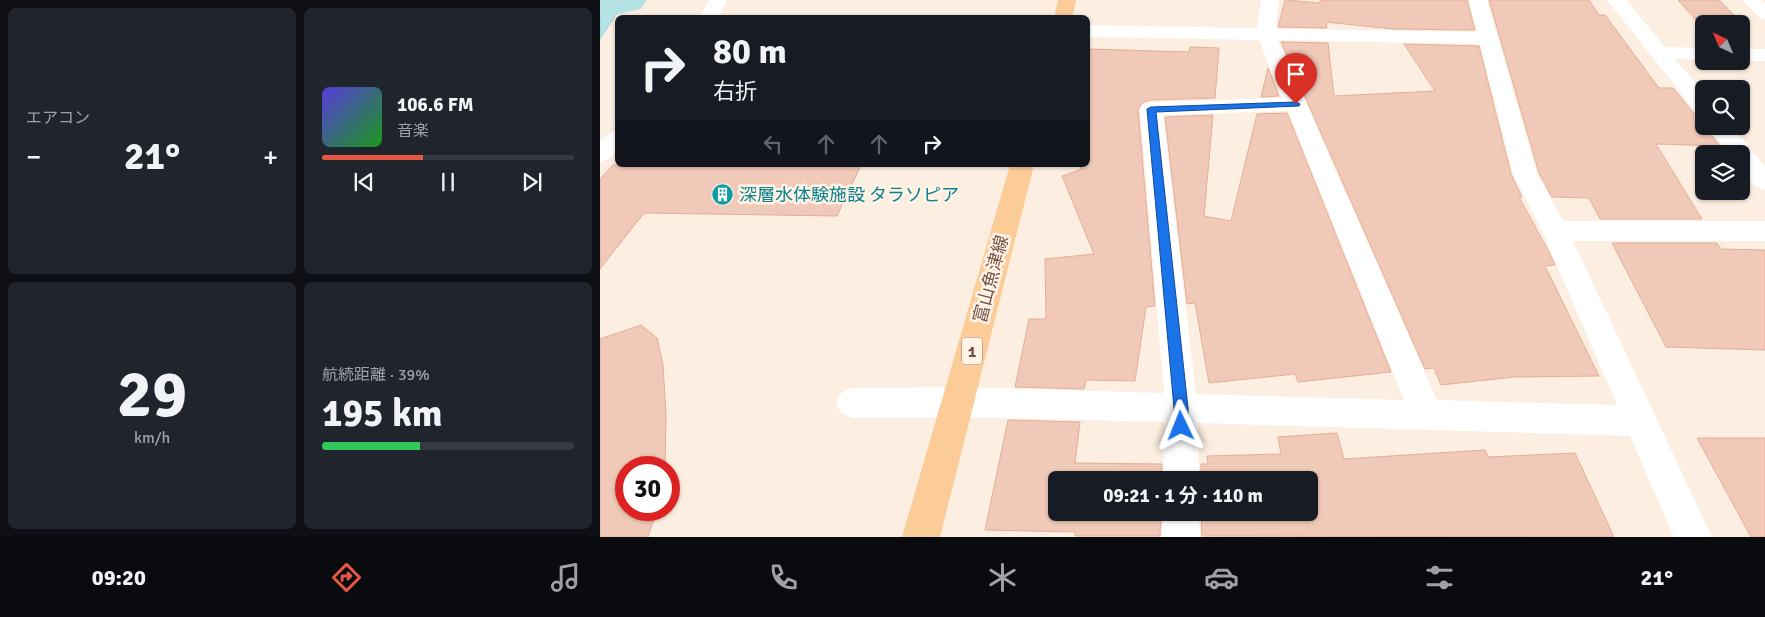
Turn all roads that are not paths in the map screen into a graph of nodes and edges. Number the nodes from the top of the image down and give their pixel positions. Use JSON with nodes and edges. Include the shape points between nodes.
{"nodes":[{"id":1,"x":718,"y":0,"type":"edge"},
{"id":2,"x":1067,"y":0,"type":"edge"},
{"id":3,"x":1270,"y":0,"type":"edge"},
{"id":4,"x":1478,"y":0,"type":"edge"},
{"id":5,"x":1616,"y":0,"type":"edge"},
{"id":6,"x":1751,"y":0,"type":"edge"},
{"id":7,"x":1765,"y":13,"type":"edge"},
{"id":8,"x":710,"y":15,"type":"edge"},
{"id":9,"x":1064,"y":15,"type":"edge"},
{"id":10,"x":1090,"y":31,"type":"edge"},
{"id":11,"x":1266,"y":34,"type":"junction"},
{"id":12,"x":1488,"y":38,"type":"junction"},
{"id":13,"x":1660,"y":53,"type":"junction"},
{"id":14,"x":1695,"y":54,"type":"edge"},
{"id":15,"x":1750,"y":55,"type":"edge"},
{"id":16,"x":1765,"y":55,"type":"edge"},
{"id":17,"x":1695,"y":96,"type":"edge"},
{"id":18,"x":1296,"y":104,"type":"junction"},
{"id":19,"x":1726,"y":135,"type":"edge"},
{"id":20,"x":615,"y":141,"type":"edge"},
{"id":21,"x":600,"y":154,"type":"edge"},
{"id":22,"x":1021,"y":167,"type":"edge"},
{"id":23,"x":1765,"y":182,"type":"edge"},
{"id":24,"x":1555,"y":231,"type":"junction"},
{"id":25,"x":1765,"y":231,"type":"edge"},
{"id":26,"x":958,"y":402,"type":"junction"},
{"id":27,"x":852,"y":403,"type":"dead end"},
{"id":28,"x":1181,"y":408,"type":"junction"},
{"id":29,"x":1427,"y":415,"type":"junction"},
{"id":30,"x":1640,"y":421,"type":"junction"},
{"id":31,"x":1181,"y":471,"type":"edge"},
{"id":32,"x":1181,"y":521,"type":"edge"},
{"id":33,"x":921,"y":537,"type":"edge"},
{"id":34,"x":1181,"y":537,"type":"edge"},
{"id":35,"x":1693,"y":537,"type":"edge"}],
"edges":[{"from":1,"to":8,"type":"street"},
{"from":2,"to":9,"type":"main road"},
{"from":3,"to":11,"type":"street"},
{"from":4,"to":12,"type":"street"},
{"from":5,"to":13,"type":"street"},
{"from":6,"to":7,"type":"street"},
{"from":10,"to":11,"type":"street"},
{"from":11,"to":12,"type":"street"},
{"from":11,"to":18,"type":"street"},
{"from":12,"to":24,"type":"street","via":[[1525,174]]},
{"from":13,"to":14,"type":"street"},
{"from":13,"to":17,"type":"street"},
{"from":15,"to":16,"type":"street"},
{"from":18,"to":28,"type":"street","via":[[1151,109]]},
{"from":18,"to":29,"type":"street"},
{"from":19,"to":23,"type":"street"},
{"from":20,"to":21,"type":"street"},
{"from":22,"to":26,"type":"main road","name":"富山魚津線","number":"1"},
{"from":24,"to":25,"type":"street"},
{"from":24,"to":30,"type":"street"},
{"from":26,"to":27,"type":"street"},
{"from":26,"to":28,"type":"street"},
{"from":26,"to":33,"type":"main road","name":"富山魚津線","number":"1"},
{"from":28,"to":29,"type":"street"},
{"from":28,"to":31,"type":"street"},
{"from":29,"to":30,"type":"street"},
{"from":30,"to":35,"type":"street"},
{"from":32,"to":34,"type":"street"}]}
